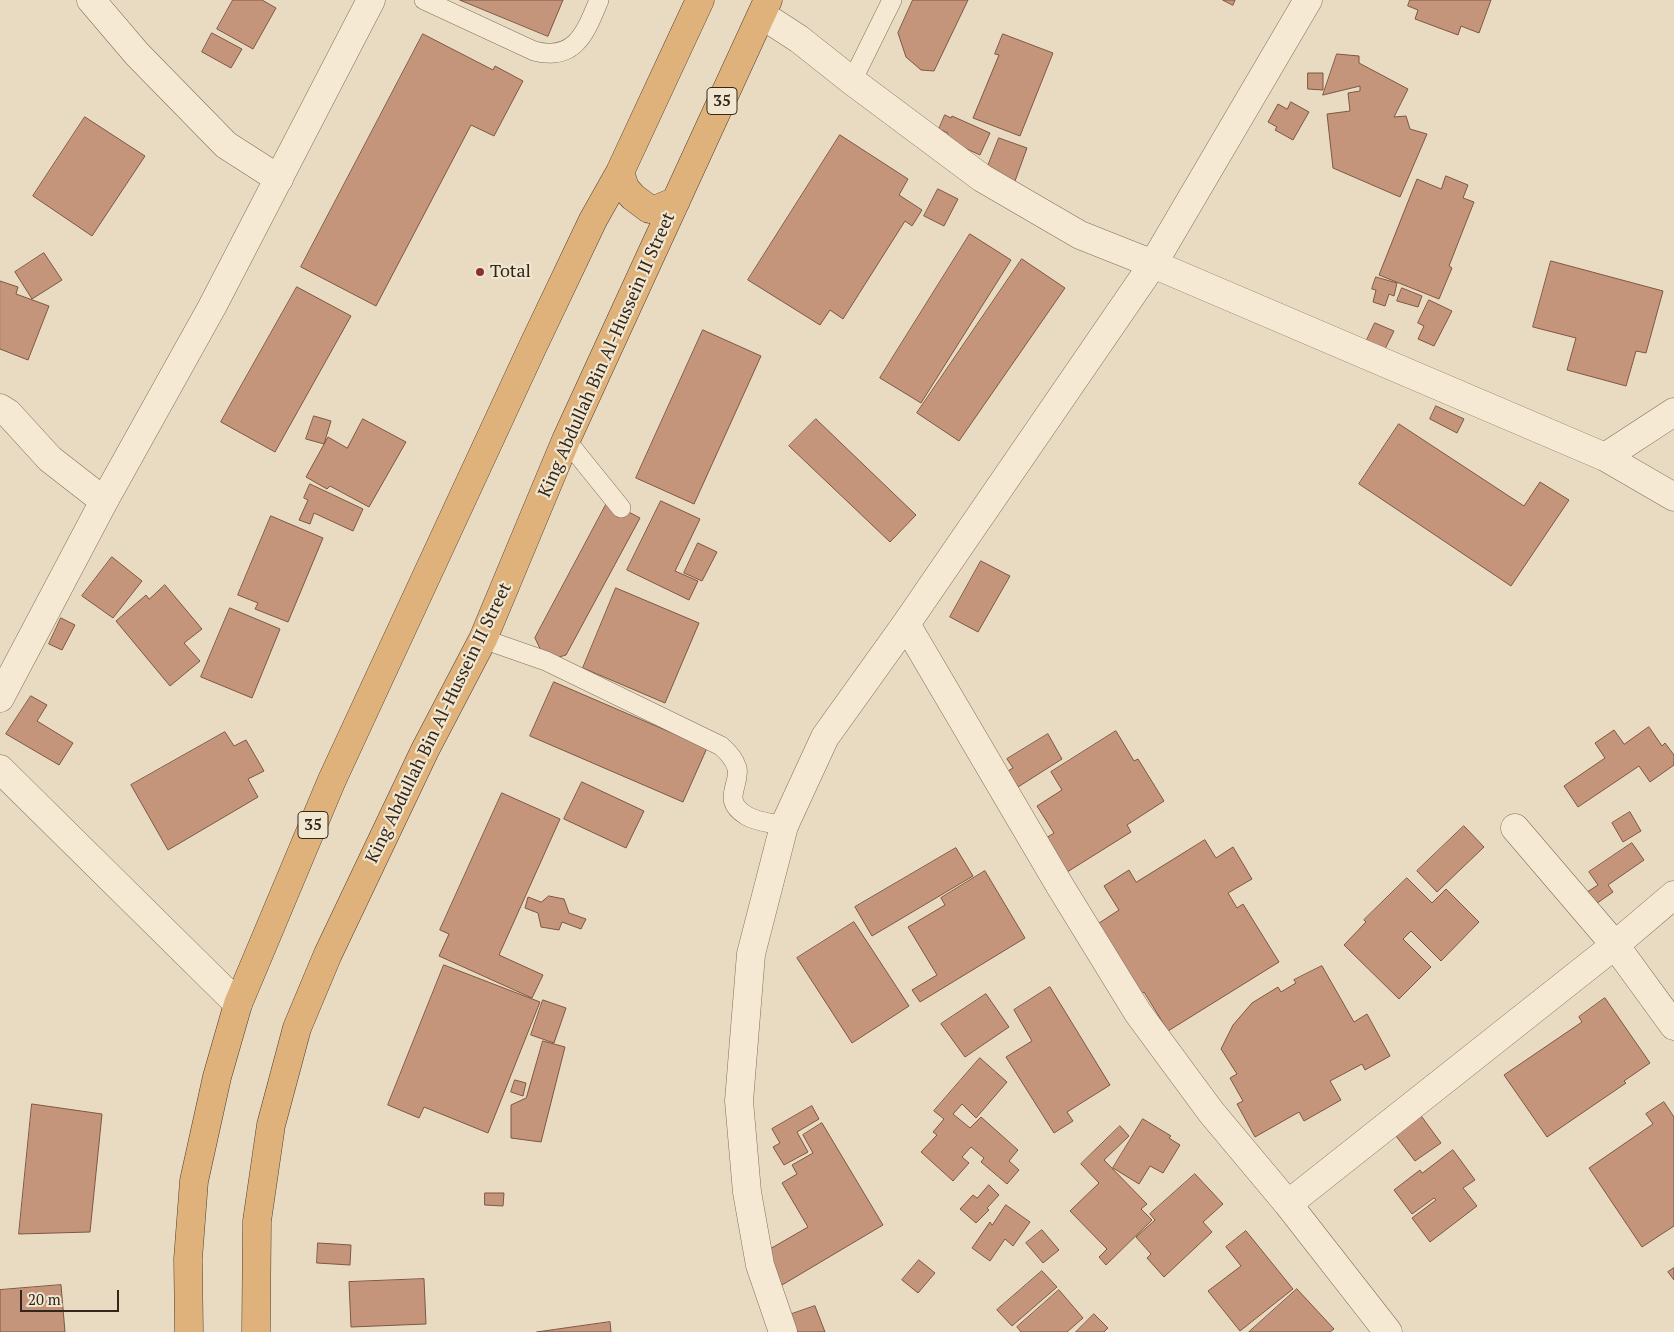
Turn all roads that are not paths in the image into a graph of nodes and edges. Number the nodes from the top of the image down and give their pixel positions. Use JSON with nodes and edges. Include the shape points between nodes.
{"nodes":[{"id":1,"x":91,"y":0,"type":"edge"},
{"id":2,"x":370,"y":0,"type":"edge"},
{"id":3,"x":424,"y":0,"type":"edge"},
{"id":4,"x":599,"y":0,"type":"edge"},
{"id":5,"x":700,"y":0,"type":"edge"},
{"id":6,"x":892,"y":0,"type":"edge"},
{"id":7,"x":1308,"y":0,"type":"edge"},
{"id":8,"x":765,"y":7,"type":"edge"},
{"id":9,"x":852,"y":81,"type":"junction"},
{"id":10,"x":620,"y":172,"type":"junction"},
{"id":11,"x":279,"y":179,"type":"junction"},
{"id":12,"x":676,"y":202,"type":"junction"},
{"id":13,"x":1153,"y":264,"type":"junction"},
{"id":14,"x":0,"y":408,"type":"edge"},
{"id":15,"x":1674,"y":412,"type":"edge"},
{"id":16,"x":566,"y":440,"type":"junction"},
{"id":17,"x":1605,"y":457,"type":"junction"},
{"id":18,"x":1674,"y":497,"type":"edge"},
{"id":19,"x":104,"y":501,"type":"junction"},
{"id":20,"x":621,"y":508,"type":"dead end"},
{"id":21,"x":906,"y":624,"type":"junction"},
{"id":22,"x":484,"y":639,"type":"junction"},
{"id":23,"x":0,"y":698,"type":"edge"},
{"id":24,"x":0,"y":769,"type":"edge"},
{"id":25,"x":784,"y":826,"type":"junction"},
{"id":26,"x":1515,"y":828,"type":"dead end"},
{"id":27,"x":1674,"y":895,"type":"edge"},
{"id":28,"x":1615,"y":945,"type":"junction"},
{"id":29,"x":238,"y":1004,"type":"junction"},
{"id":30,"x":1674,"y":1026,"type":"edge"},
{"id":31,"x":1288,"y":1204,"type":"junction"},
{"id":32,"x":189,"y":1332,"type":"edge"},
{"id":33,"x":256,"y":1332,"type":"edge"},
{"id":34,"x":783,"y":1332,"type":"edge"},
{"id":35,"x":1388,"y":1332,"type":"edge"}],
"edges":[{"from":1,"to":11,"type":"street","via":[[137,54],[226,145]]},
{"from":2,"to":11,"type":"street"},
{"from":3,"to":4,"type":"lane","via":[[534,52],[557,54],[574,46],[584,34]]},
{"from":5,"to":10,"type":"highway","number":"35"},
{"from":6,"to":9,"type":"lane"},
{"from":7,"to":13,"type":"street"},
{"from":8,"to":9,"type":"street"},
{"from":8,"to":12,"type":"highway","name":"King Abdullah Bin Al-Hussein II Street","number":"35"},
{"from":9,"to":13,"type":"street","via":[[998,187],[1080,235]]},
{"from":10,"to":12,"type":"highway","via":[[633,197],[649,209]]},
{"from":10,"to":29,"type":"highway","number":"35","via":[[593,220],[546,319],[332,780]]},
{"from":11,"to":19,"type":"street"},
{"from":12,"to":16,"type":"highway","name":"King Abdullah Bin Al-Hussein II Street","number":"35"},
{"from":13,"to":17,"type":"street"},
{"from":13,"to":21,"type":"street"},
{"from":14,"to":19,"type":"street","via":[[50,459]]},
{"from":15,"to":17,"type":"street"},
{"from":16,"to":20,"type":"lane"},
{"from":16,"to":22,"type":"highway","name":"King Abdullah Bin Al-Hussein II Street","number":"35"},
{"from":17,"to":18,"type":"street"},
{"from":19,"to":23,"type":"street"},
{"from":21,"to":25,"type":"street","via":[[825,737]]},
{"from":21,"to":31,"type":"street","via":[[1138,1013],[1211,1112]]},
{"from":22,"to":25,"type":"lane","via":[[546,661],[722,746],[731,755],[737,770],[732,794],[737,808],[748,817]]},
{"from":22,"to":33,"type":"highway","name":"King Abdullah Bin Al-Hussein II Street","number":"35","via":[[425,750],[328,954],[297,1028],[271,1125],[257,1221]]},
{"from":24,"to":29,"type":"street"},
{"from":25,"to":34,"type":"street","via":[[751,954],[739,1102],[747,1192],[759,1256]]},
{"from":26,"to":28,"type":"street"},
{"from":27,"to":28,"type":"street"},
{"from":28,"to":30,"type":"street"},
{"from":28,"to":31,"type":"street"},
{"from":29,"to":32,"type":"highway","number":"35","via":[[217,1077],[194,1181],[188,1259]]},
{"from":31,"to":35,"type":"street"}]}
